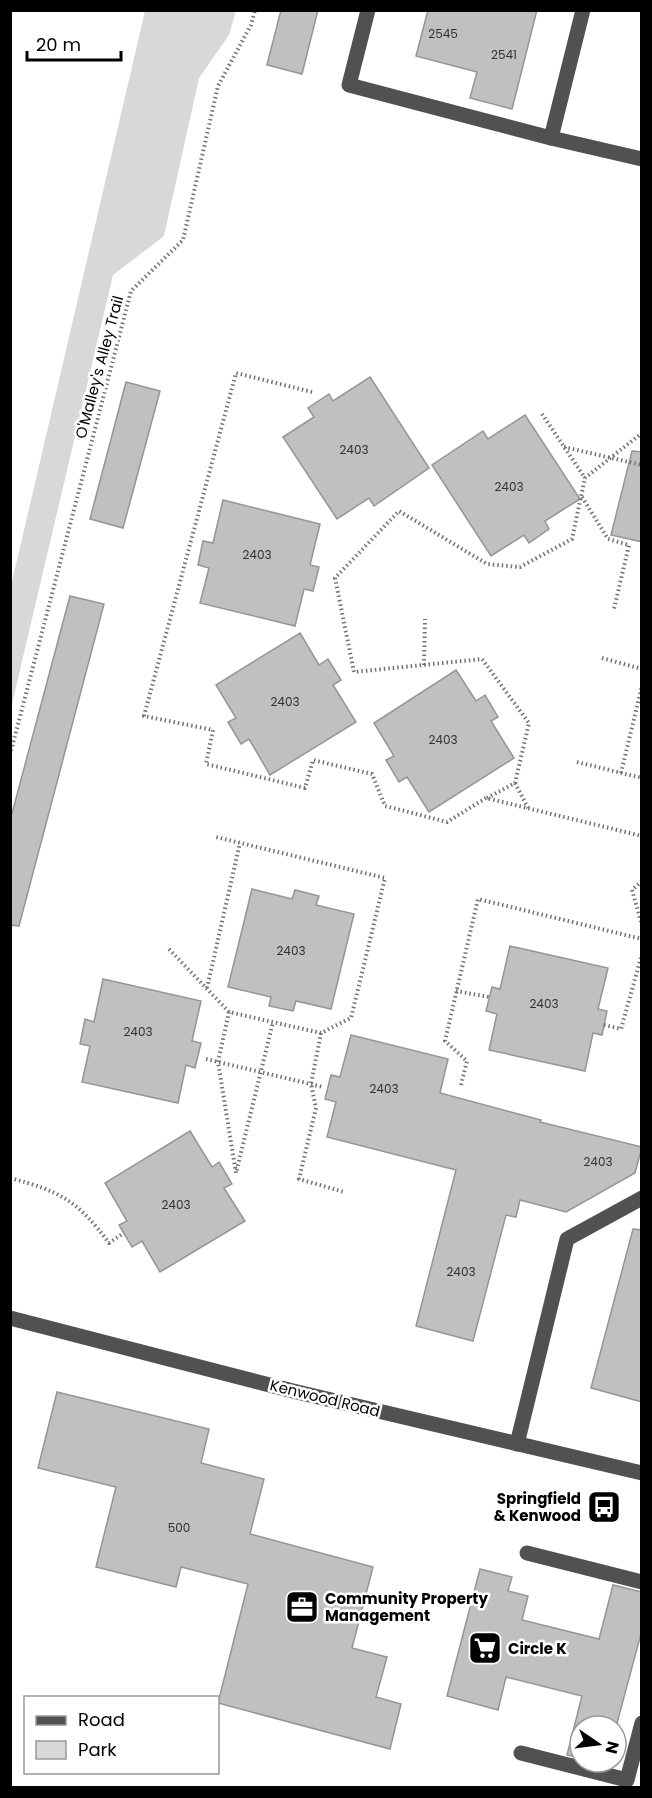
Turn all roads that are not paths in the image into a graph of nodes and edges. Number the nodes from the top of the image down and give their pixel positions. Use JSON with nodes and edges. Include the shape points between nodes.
{"nodes":[{"id":1,"x":368,"y":10,"type":"edge"},
{"id":2,"x":583,"y":10,"type":"edge"},
{"id":3,"x":551,"y":138,"type":"junction"},
{"id":4,"x":642,"y":159,"type":"edge"},
{"id":5,"x":642,"y":1198,"type":"edge"},
{"id":6,"x":10,"y":1318,"type":"edge"},
{"id":7,"x":517,"y":1444,"type":"junction"},
{"id":8,"x":642,"y":1473,"type":"edge"},
{"id":9,"x":527,"y":1553,"type":"dead end"},
{"id":10,"x":642,"y":1582,"type":"edge"},
{"id":11,"x":642,"y":1723,"type":"edge"},
{"id":12,"x":521,"y":1753,"type":"dead end"}],
"edges":[{"from":1,"to":3,"type":"street","via":[[349,86]]},
{"from":2,"to":3,"type":"street"},
{"from":3,"to":4,"type":"street"},
{"from":5,"to":7,"type":"street","via":[[567,1239]]},
{"from":6,"to":7,"type":"street","name":"Kenwood Road"},
{"from":7,"to":8,"type":"street","name":"Kenwood Road"},
{"from":9,"to":10,"type":"street"},
{"from":11,"to":12,"type":"street","via":[[627,1780]]}]}
